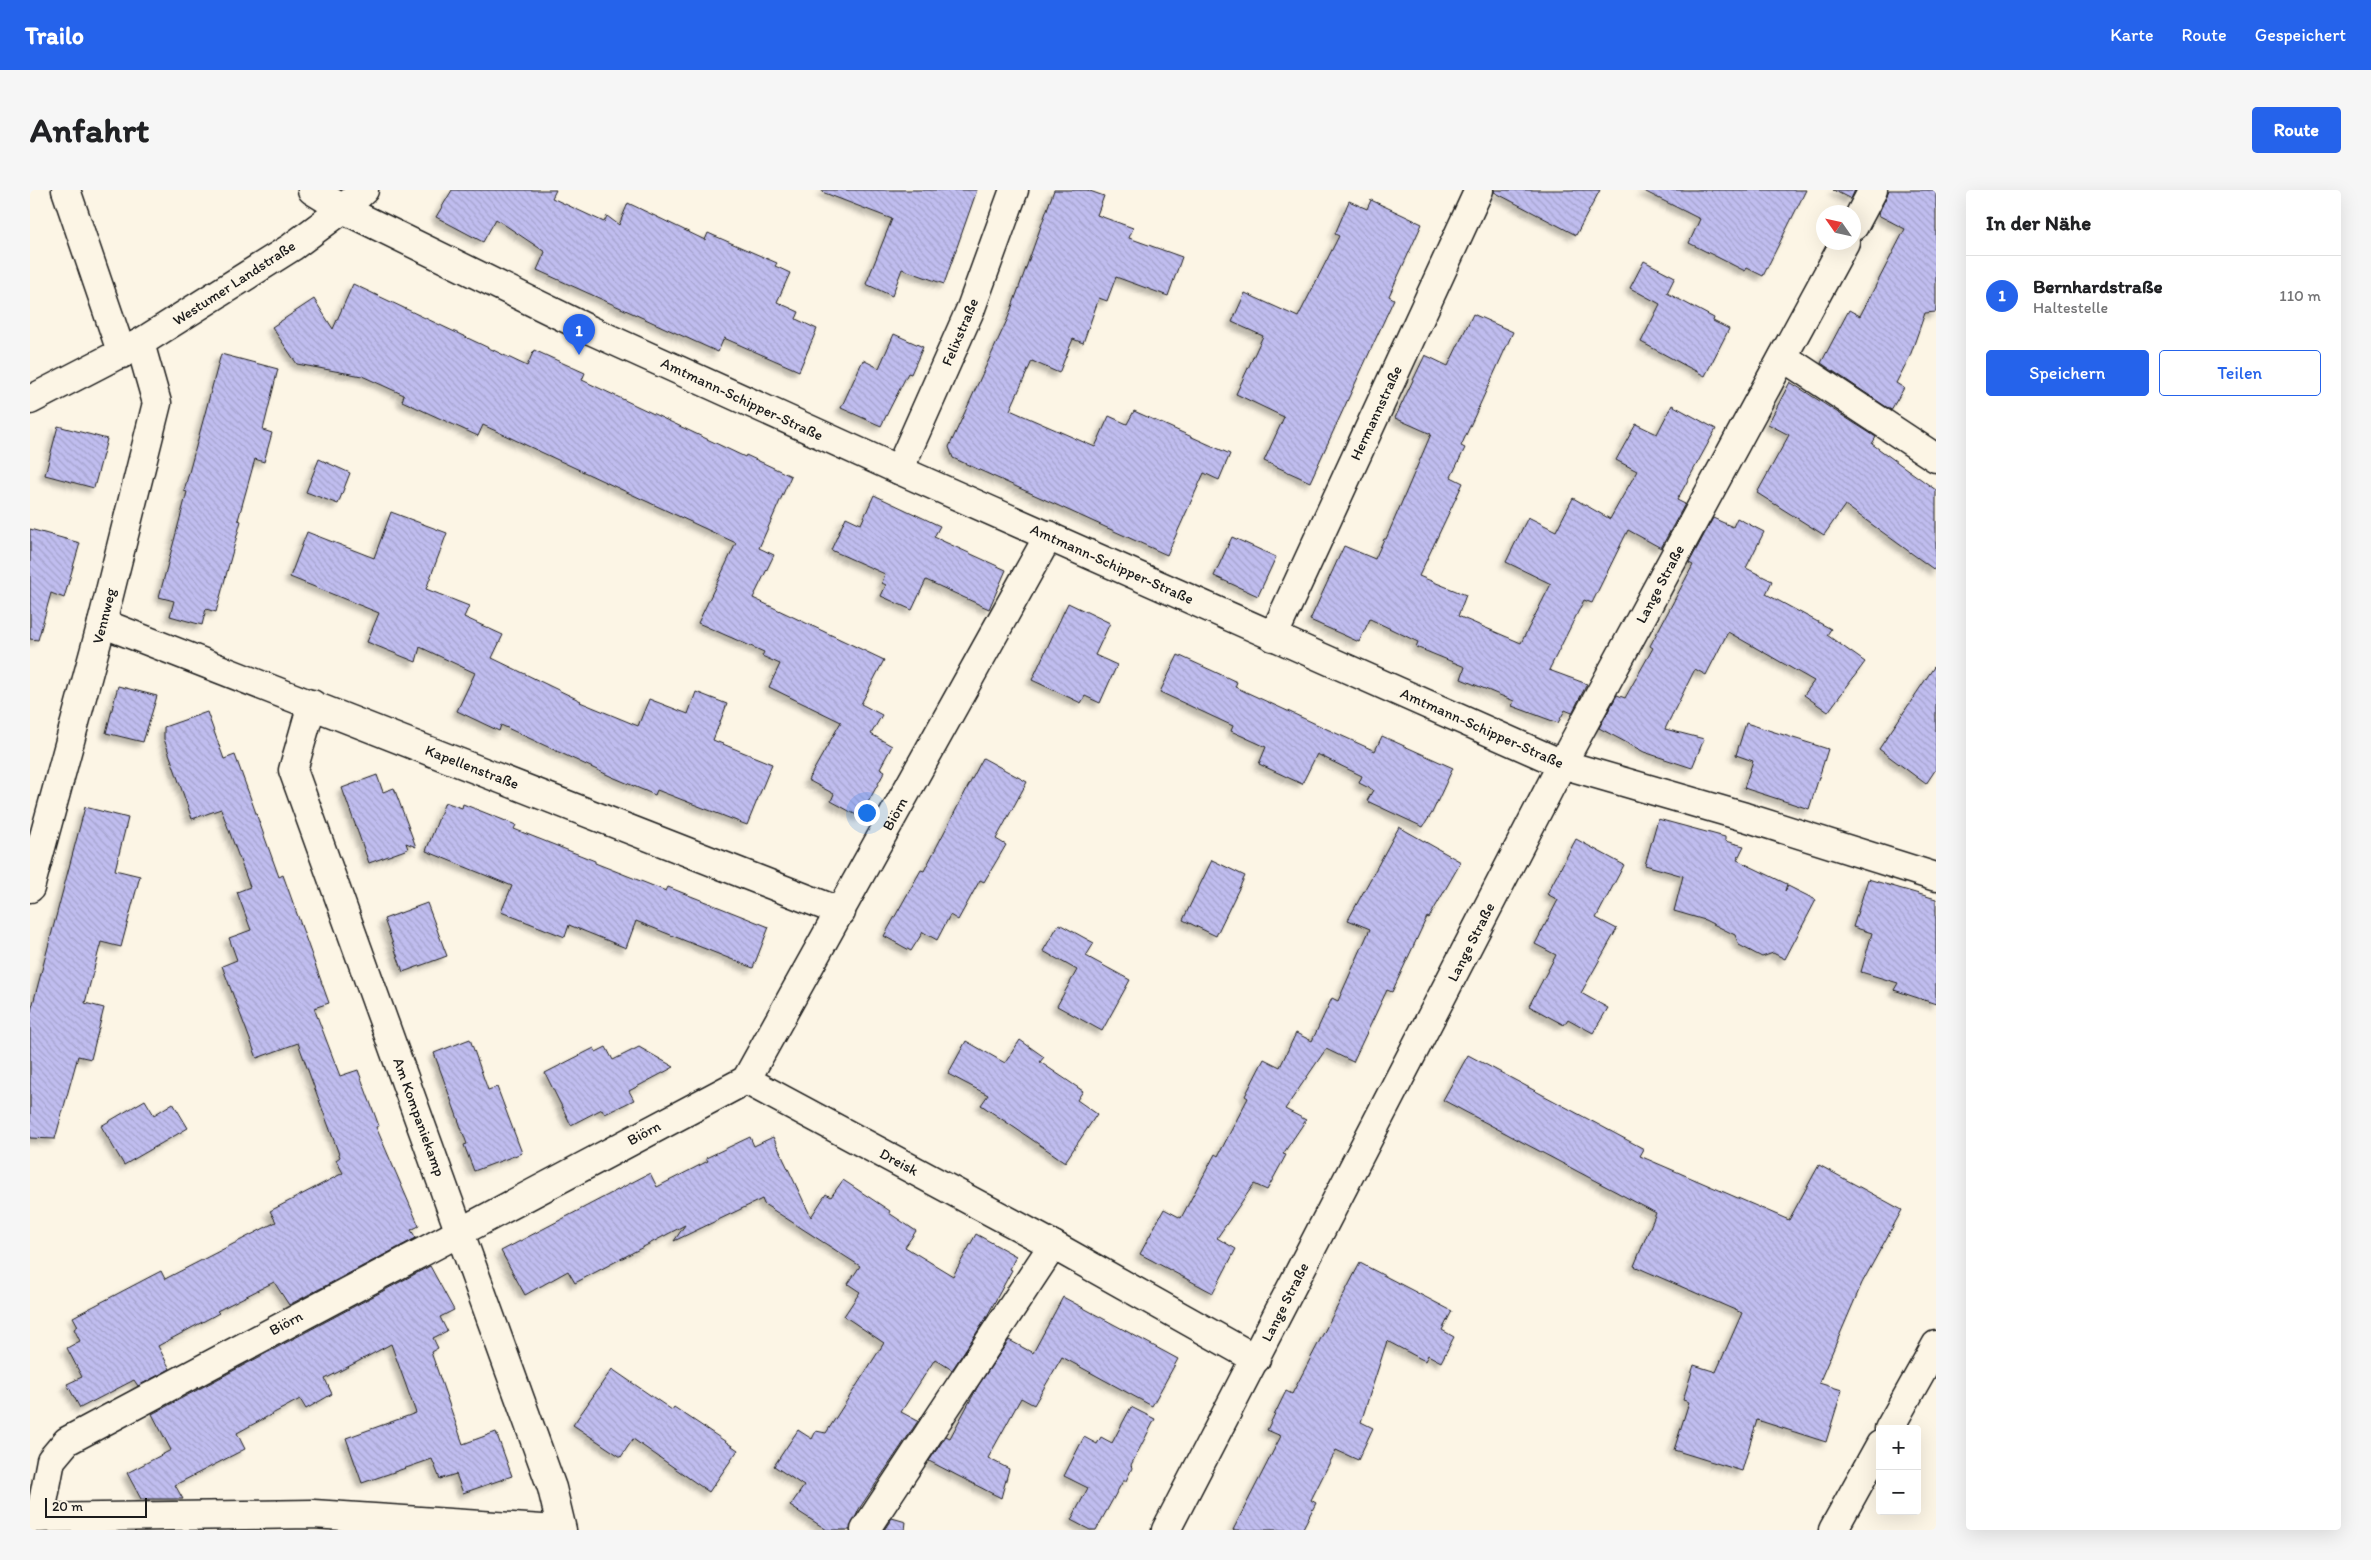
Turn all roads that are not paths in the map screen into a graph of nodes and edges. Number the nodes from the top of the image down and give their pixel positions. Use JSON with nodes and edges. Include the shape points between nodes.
{"nodes":[{"id":1,"x":66,"y":190,"type":"edge"},
{"id":2,"x":312,"y":190,"type":"edge"},
{"id":3,"x":364,"y":190,"type":"edge"},
{"id":4,"x":1014,"y":190,"type":"edge"},
{"id":5,"x":1479,"y":190,"type":"edge"},
{"id":6,"x":1873,"y":190,"type":"edge"},
{"id":7,"x":344,"y":209,"type":"junction"},
{"id":8,"x":1861,"y":213,"type":"edge"},
{"id":9,"x":1841,"y":250,"type":"edge"},
{"id":10,"x":131,"y":349,"type":"junction"},
{"id":11,"x":1783,"y":357,"type":"junction"},
{"id":12,"x":30,"y":400,"type":"edge"},
{"id":13,"x":1936,"y":458,"type":"edge"},
{"id":14,"x":899,"y":470,"type":"junction"},
{"id":15,"x":1049,"y":535,"type":"junction"},
{"id":16,"x":102,"y":623,"type":"junction"},
{"id":17,"x":1273,"y":637,"type":"junction"},
{"id":18,"x":312,"y":704,"type":"junction"},
{"id":19,"x":1562,"y":764,"type":"junction"},
{"id":20,"x":1936,"y":877,"type":"edge"},
{"id":21,"x":30,"y":888,"type":"edge"},
{"id":22,"x":841,"y":912,"type":"junction"},
{"id":23,"x":746,"y":1080,"type":"junction"},
{"id":24,"x":461,"y":1230,"type":"junction"},
{"id":25,"x":1053,"y":1245,"type":"junction"},
{"id":26,"x":1936,"y":1345,"type":"edge"},
{"id":27,"x":1256,"y":1359,"type":"junction"},
{"id":28,"x":1891,"y":1425,"type":"edge"},
{"id":29,"x":1876,"y":1452,"type":"edge"},
{"id":30,"x":35,"y":1518,"type":"edge"},
{"id":31,"x":557,"y":1530,"type":"edge"},
{"id":32,"x":562,"y":1530,"type":"edge"},
{"id":33,"x":865,"y":1530,"type":"edge"},
{"id":34,"x":1166,"y":1530,"type":"edge"},
{"id":35,"x":1833,"y":1530,"type":"edge"}],
"edges":[{"from":1,"to":10,"type":"street"},
{"from":2,"to":7,"type":"street","name":"Amtmann-Schipper-Straße"},
{"from":3,"to":7,"type":"street","name":"Westumer Landstraße"},
{"from":4,"to":14,"type":"street","name":"Felixstraße","via":[[971,308]]},
{"from":5,"to":17,"type":"street","name":"Hermannstraße"},
{"from":6,"to":8,"type":"street"},
{"from":7,"to":10,"type":"street","name":"Westumer Landstraße","via":[[292,247]]},
{"from":7,"to":14,"type":"street","name":"Amtmann-Schipper-Straße","via":[[590,330]]},
{"from":9,"to":11,"type":"street","name":"Lange Straße"},
{"from":10,"to":12,"type":"street","name":"Westumer Landstraße"},
{"from":10,"to":16,"type":"street","name":"Vennweg","via":[[157,403]]},
{"from":11,"to":13,"type":"street"},
{"from":11,"to":19,"type":"street","name":"Lange Straße"},
{"from":14,"to":15,"type":"street","name":"Amtmann-Schipper-Straße"},
{"from":15,"to":17,"type":"street","name":"Amtmann-Schipper-Straße"},
{"from":15,"to":22,"type":"street","name":"Biörn"},
{"from":16,"to":18,"type":"street","name":"Kapellenstraße"},
{"from":16,"to":21,"type":"street","name":"Vennweg"},
{"from":17,"to":19,"type":"street","name":"Amtmann-Schipper-Straße"},
{"from":18,"to":22,"type":"street","name":"Kapellenstraße"},
{"from":18,"to":24,"type":"street","name":"Am Kompaniekamp","via":[[293,770]]},
{"from":19,"to":20,"type":"street","name":"Amtmann-Schipper-Straße"},
{"from":19,"to":27,"type":"street","name":"Lange Straße"},
{"from":22,"to":23,"type":"street","name":"Biörn"},
{"from":23,"to":24,"type":"street","name":"Biörn"},
{"from":23,"to":25,"type":"street","name":"Dreisk"},
{"from":24,"to":30,"type":"street","name":"Biörn","via":[[67,1441],[52,1460]]},
{"from":24,"to":32,"type":"street","name":"Am Kompaniekamp","via":[[552,1488]]},
{"from":25,"to":27,"type":"street","name":"Dreisk"},
{"from":25,"to":33,"type":"street"},
{"from":26,"to":28,"type":"street"},
{"from":27,"to":34,"type":"street","name":"Lange Straße"},
{"from":29,"to":35,"type":"street"},
{"from":30,"to":31,"type":"street","via":[[313,1514]]}]}
